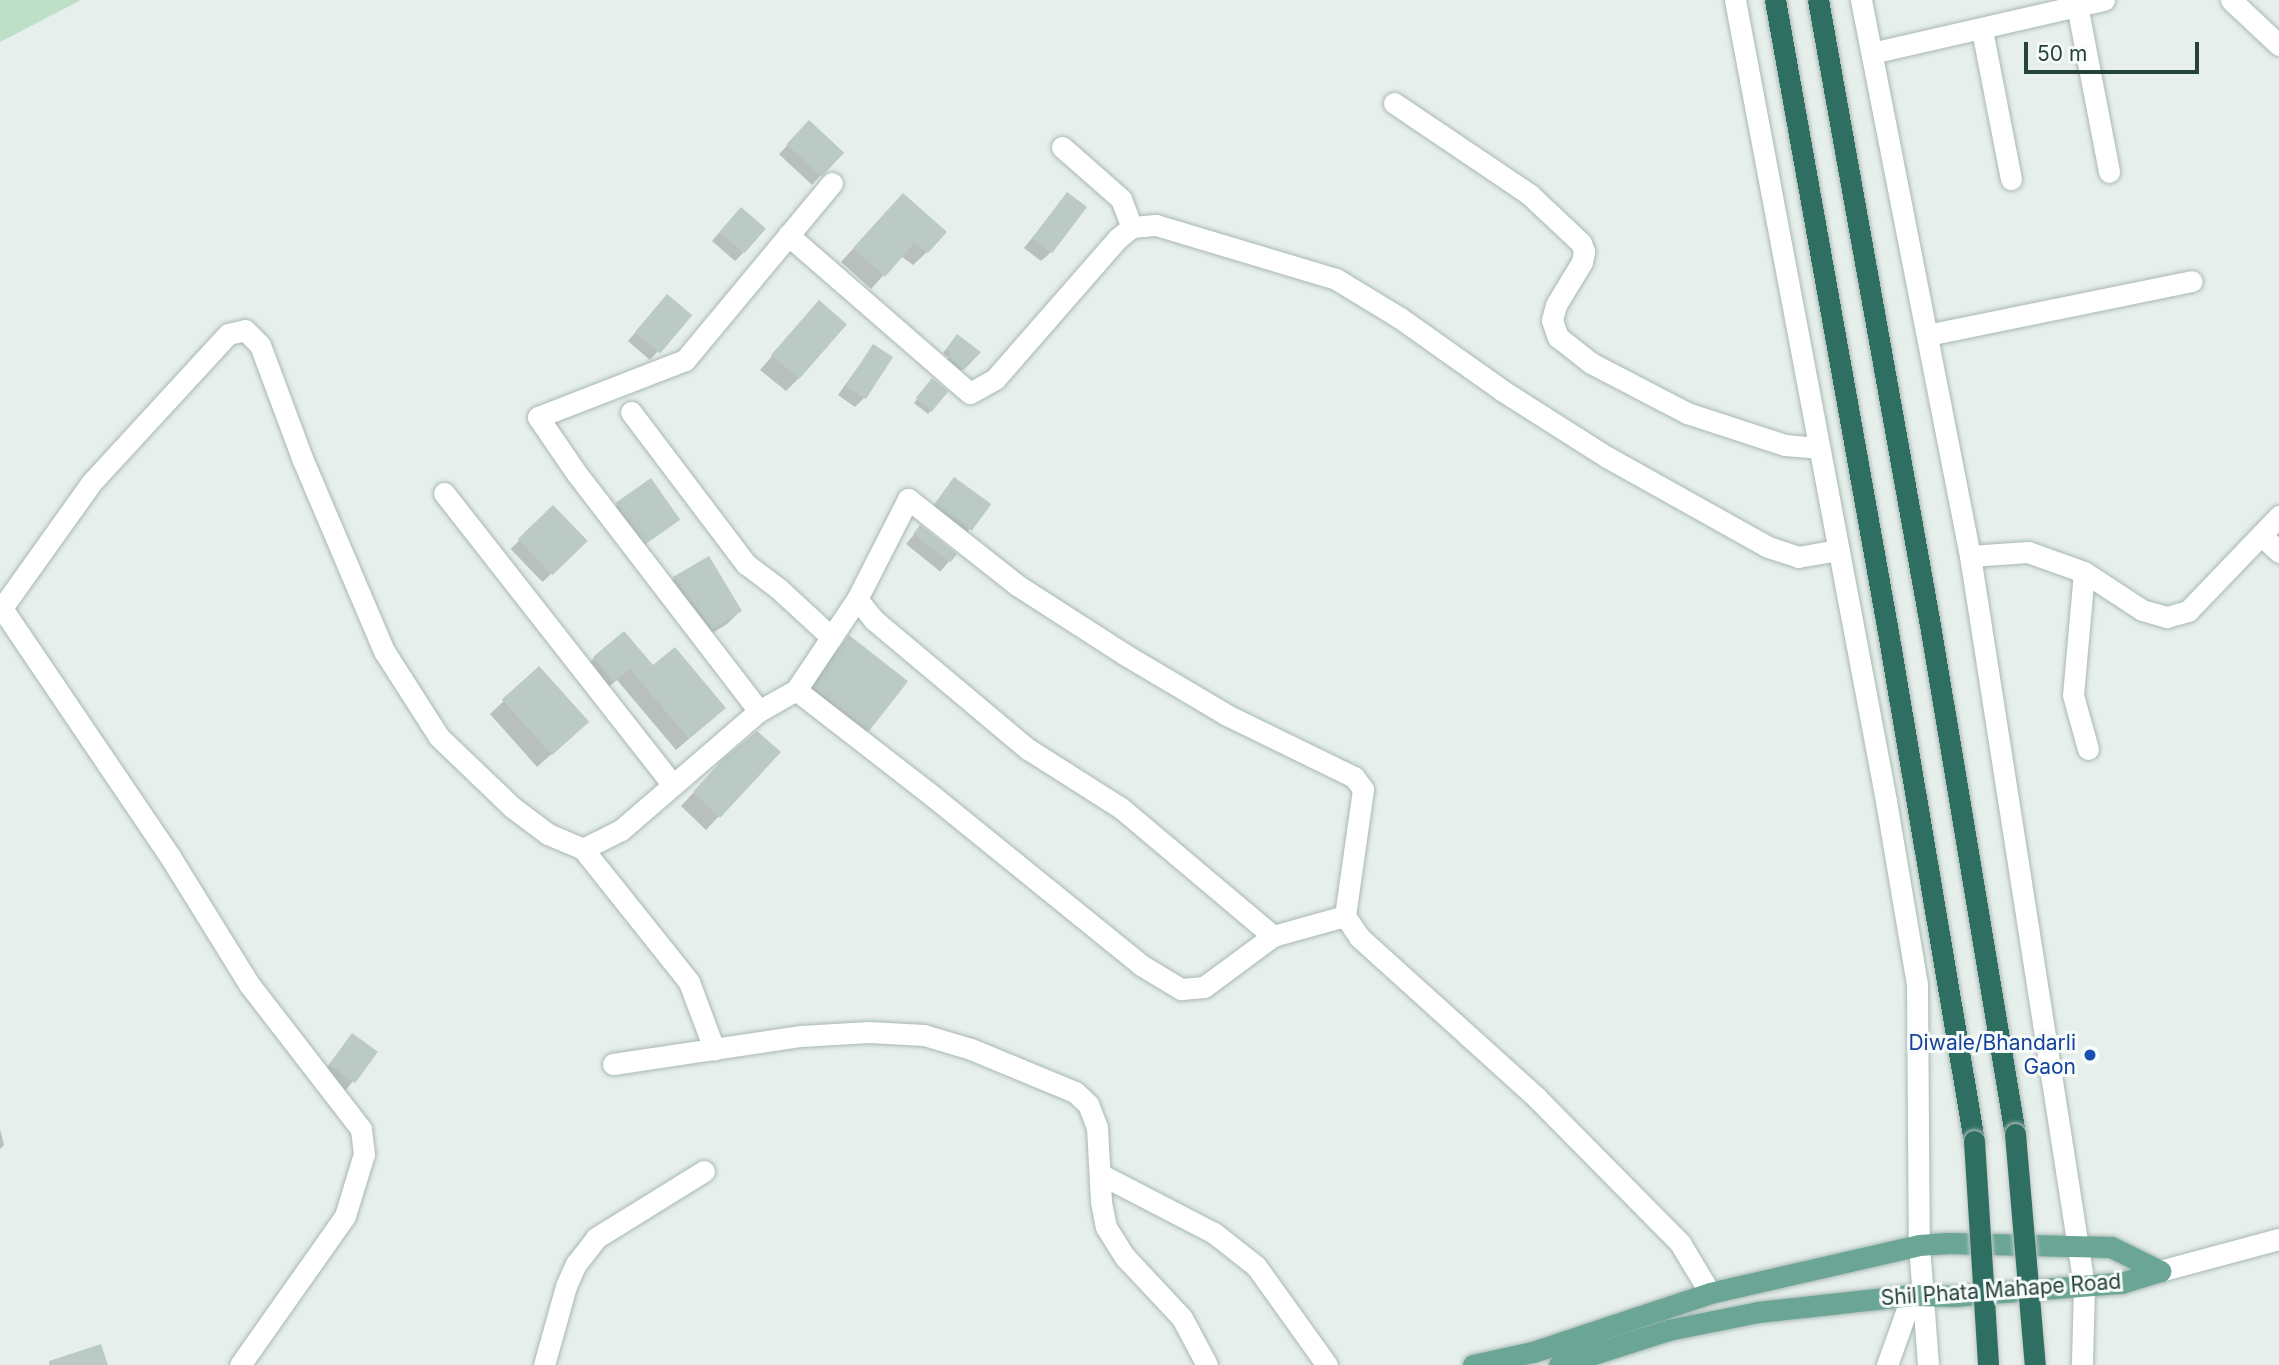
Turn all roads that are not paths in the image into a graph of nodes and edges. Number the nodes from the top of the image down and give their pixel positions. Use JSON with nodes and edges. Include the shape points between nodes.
{"nodes":[{"id":1,"x":1735,"y":0,"type":"edge"},
{"id":2,"x":1775,"y":0,"type":"edge"},
{"id":3,"x":1818,"y":0,"type":"edge"},
{"id":4,"x":1861,"y":0,"type":"edge"},
{"id":5,"x":2104,"y":0,"type":"edge"},
{"id":6,"x":2231,"y":0,"type":"edge"},
{"id":7,"x":2077,"y":4,"type":"edge"},
{"id":8,"x":1982,"y":30,"type":"junction"},
{"id":9,"x":2279,"y":45,"type":"edge"},
{"id":10,"x":1872,"y":53,"type":"junction"},
{"id":11,"x":1394,"y":103,"type":"dead end"},
{"id":12,"x":1062,"y":147,"type":"dead end"},
{"id":13,"x":2109,"y":172,"type":"dead end"},
{"id":14,"x":2011,"y":180,"type":"dead end"},
{"id":15,"x":832,"y":183,"type":"dead end"},
{"id":16,"x":1132,"y":227,"type":"junction"},
{"id":17,"x":788,"y":235,"type":"junction"},
{"id":18,"x":2192,"y":281,"type":"dead end"},
{"id":19,"x":1927,"y":335,"type":"junction"},
{"id":20,"x":631,"y":412,"type":"dead end"},
{"id":21,"x":1818,"y":448,"type":"junction"},
{"id":22,"x":444,"y":493,"type":"dead end"},
{"id":23,"x":2279,"y":516,"type":"edge"},
{"id":24,"x":2261,"y":535,"type":"junction"},
{"id":25,"x":1838,"y":550,"type":"junction"},
{"id":26,"x":2279,"y":552,"type":"edge"},
{"id":27,"x":1970,"y":556,"type":"junction"},
{"id":28,"x":2084,"y":572,"type":"junction"},
{"id":29,"x":857,"y":599,"type":"junction"},
{"id":30,"x":1,"y":610,"type":"edge"},
{"id":31,"x":831,"y":637,"type":"junction"},
{"id":32,"x":796,"y":690,"type":"junction"},
{"id":33,"x":759,"y":710,"type":"junction"},
{"id":34,"x":2088,"y":749,"type":"dead end"},
{"id":35,"x":673,"y":785,"type":"junction"},
{"id":36,"x":583,"y":849,"type":"junction"},
{"id":37,"x":1345,"y":916,"type":"junction"},
{"id":38,"x":1273,"y":936,"type":"junction"},
{"id":39,"x":714,"y":1049,"type":"junction"},
{"id":40,"x":613,"y":1064,"type":"dead end"},
{"id":41,"x":704,"y":1171,"type":"dead end"},
{"id":42,"x":1102,"y":1175,"type":"junction"},
{"id":43,"x":2279,"y":1239,"type":"edge"},
{"id":44,"x":1919,"y":1245,"type":"junction"},
{"id":45,"x":2078,"y":1246,"type":"junction"},
{"id":46,"x":2160,"y":1271,"type":"junction"},
{"id":47,"x":2084,"y":1286,"type":"junction"},
{"id":48,"x":1710,"y":1293,"type":"junction"},
{"id":49,"x":1918,"y":1295,"type":"junction"},
{"id":50,"x":1535,"y":1358,"type":"edge"},
{"id":51,"x":240,"y":1365,"type":"edge"},
{"id":52,"x":544,"y":1365,"type":"edge"},
{"id":53,"x":1208,"y":1365,"type":"edge"},
{"id":54,"x":1327,"y":1365,"type":"edge"},
{"id":55,"x":1473,"y":1365,"type":"edge"},
{"id":56,"x":1559,"y":1365,"type":"edge"},
{"id":57,"x":1887,"y":1365,"type":"edge"},
{"id":58,"x":1928,"y":1365,"type":"edge"},
{"id":59,"x":1988,"y":1365,"type":"edge"},
{"id":60,"x":2035,"y":1365,"type":"edge"},
{"id":61,"x":2082,"y":1365,"type":"edge"}],
"edges":[{"from":1,"to":21,"type":"street"},
{"from":2,"to":59,"type":"highway","bridge":true,"via":[[1974,1141]]},
{"from":3,"to":60,"type":"highway","bridge":true,"via":[[2015,1135]]},
{"from":4,"to":10,"type":"street"},
{"from":5,"to":7,"type":"street"},
{"from":6,"to":9,"type":"street"},
{"from":7,"to":8,"type":"street"},
{"from":7,"to":13,"type":"street"},
{"from":8,"to":10,"type":"street"},
{"from":8,"to":14,"type":"street"},
{"from":10,"to":19,"type":"street"},
{"from":11,"to":21,"type":"street","via":[[1529,194],[1581,243],[1583,261],[1552,320],[1558,337],[1591,363],[1688,413],[1785,444]]},
{"from":12,"to":16,"type":"street","via":[[1121,199]]},
{"from":15,"to":17,"type":"street"},
{"from":16,"to":17,"type":"street","via":[[1092,266],[995,379],[970,393]]},
{"from":16,"to":25,"type":"street","via":[[1156,225],[1336,279],[1607,457],[1768,547],[1798,557]]},
{"from":17,"to":33,"type":"street","via":[[685,360],[538,418]]},
{"from":18,"to":19,"type":"street"},
{"from":19,"to":27,"type":"street"},
{"from":20,"to":31,"type":"street","via":[[746,565]]},
{"from":21,"to":25,"type":"street"},
{"from":22,"to":35,"type":"street"},
{"from":23,"to":24,"type":"street"},
{"from":24,"to":26,"type":"street"},
{"from":24,"to":28,"type":"street","via":[[2188,611],[2167,617],[2142,610]]},
{"from":25,"to":44,"type":"street","via":[[1917,984]]},
{"from":27,"to":28,"type":"street","via":[[2028,552]]},
{"from":27,"to":45,"type":"street"},
{"from":28,"to":34,"type":"street","via":[[2073,695]]},
{"from":29,"to":31,"type":"street"},
{"from":29,"to":37,"type":"street","via":[[908,499],[1017,585],[1124,654],[1227,715],[1354,776],[1363,789]]},
{"from":29,"to":38,"type":"street","via":[[874,620],[1028,749],[1121,808]]},
{"from":30,"to":36,"type":"street","via":[[91,483],[228,334],[246,330],[260,345],[302,458],[384,651],[439,737],[512,807],[548,834]]},
{"from":30,"to":51,"type":"street","via":[[171,858],[248,984],[361,1129],[364,1154],[345,1216]]},
{"from":31,"to":32,"type":"street"},
{"from":32,"to":33,"type":"street"},
{"from":32,"to":38,"type":"street","via":[[1141,965],[1181,989],[1204,987]]},
{"from":33,"to":35,"type":"street"},
{"from":35,"to":36,"type":"street","via":[[621,830]]},
{"from":36,"to":39,"type":"street","via":[[689,982]]},
{"from":37,"to":38,"type":"street"},
{"from":37,"to":48,"type":"street","via":[[1359,937],[1559,1118],[1680,1242]]},
{"from":39,"to":40,"type":"street"},
{"from":39,"to":42,"type":"street","via":[[869,1032],[924,1035],[971,1049],[1075,1092],[1088,1104],[1097,1127]]},
{"from":41,"to":52,"type":"street","via":[[596,1238],[566,1286]]},
{"from":42,"to":53,"type":"street","via":[[1106,1227],[1125,1257],[1188,1327]]},
{"from":42,"to":54,"type":"street","via":[[1214,1233],[1256,1266]]},
{"from":43,"to":46,"type":"street"},
{"from":44,"to":45,"type":"main road","name":"Shil Phata Mahape Road"},
{"from":44,"to":48,"type":"main road","name":"Shil Phata Mahape Road"},
{"from":44,"to":49,"type":"street"},
{"from":45,"to":46,"type":"main road","name":"Shil Phata Mahape Road","via":[[2111,1247]]},
{"from":45,"to":47,"type":"street"},
{"from":46,"to":47,"type":"main road","name":"Shil Phata Mahape Road","via":[[2121,1283]]},
{"from":47,"to":49,"type":"main road","name":"Shil Phata Mahape Road"},
{"from":47,"to":61,"type":"street"},
{"from":48,"to":50,"type":"main road","name":"Shil Phata Mahape Road","via":[[1636,1315]]},
{"from":49,"to":56,"type":"main road","name":"Shil Phata Mahape Road","via":[[1758,1312],[1668,1330]]},
{"from":49,"to":57,"type":"street"},
{"from":49,"to":58,"type":"street"},
{"from":50,"to":55,"type":"main road","name":"Shil Phata Mahape Road"}]}
